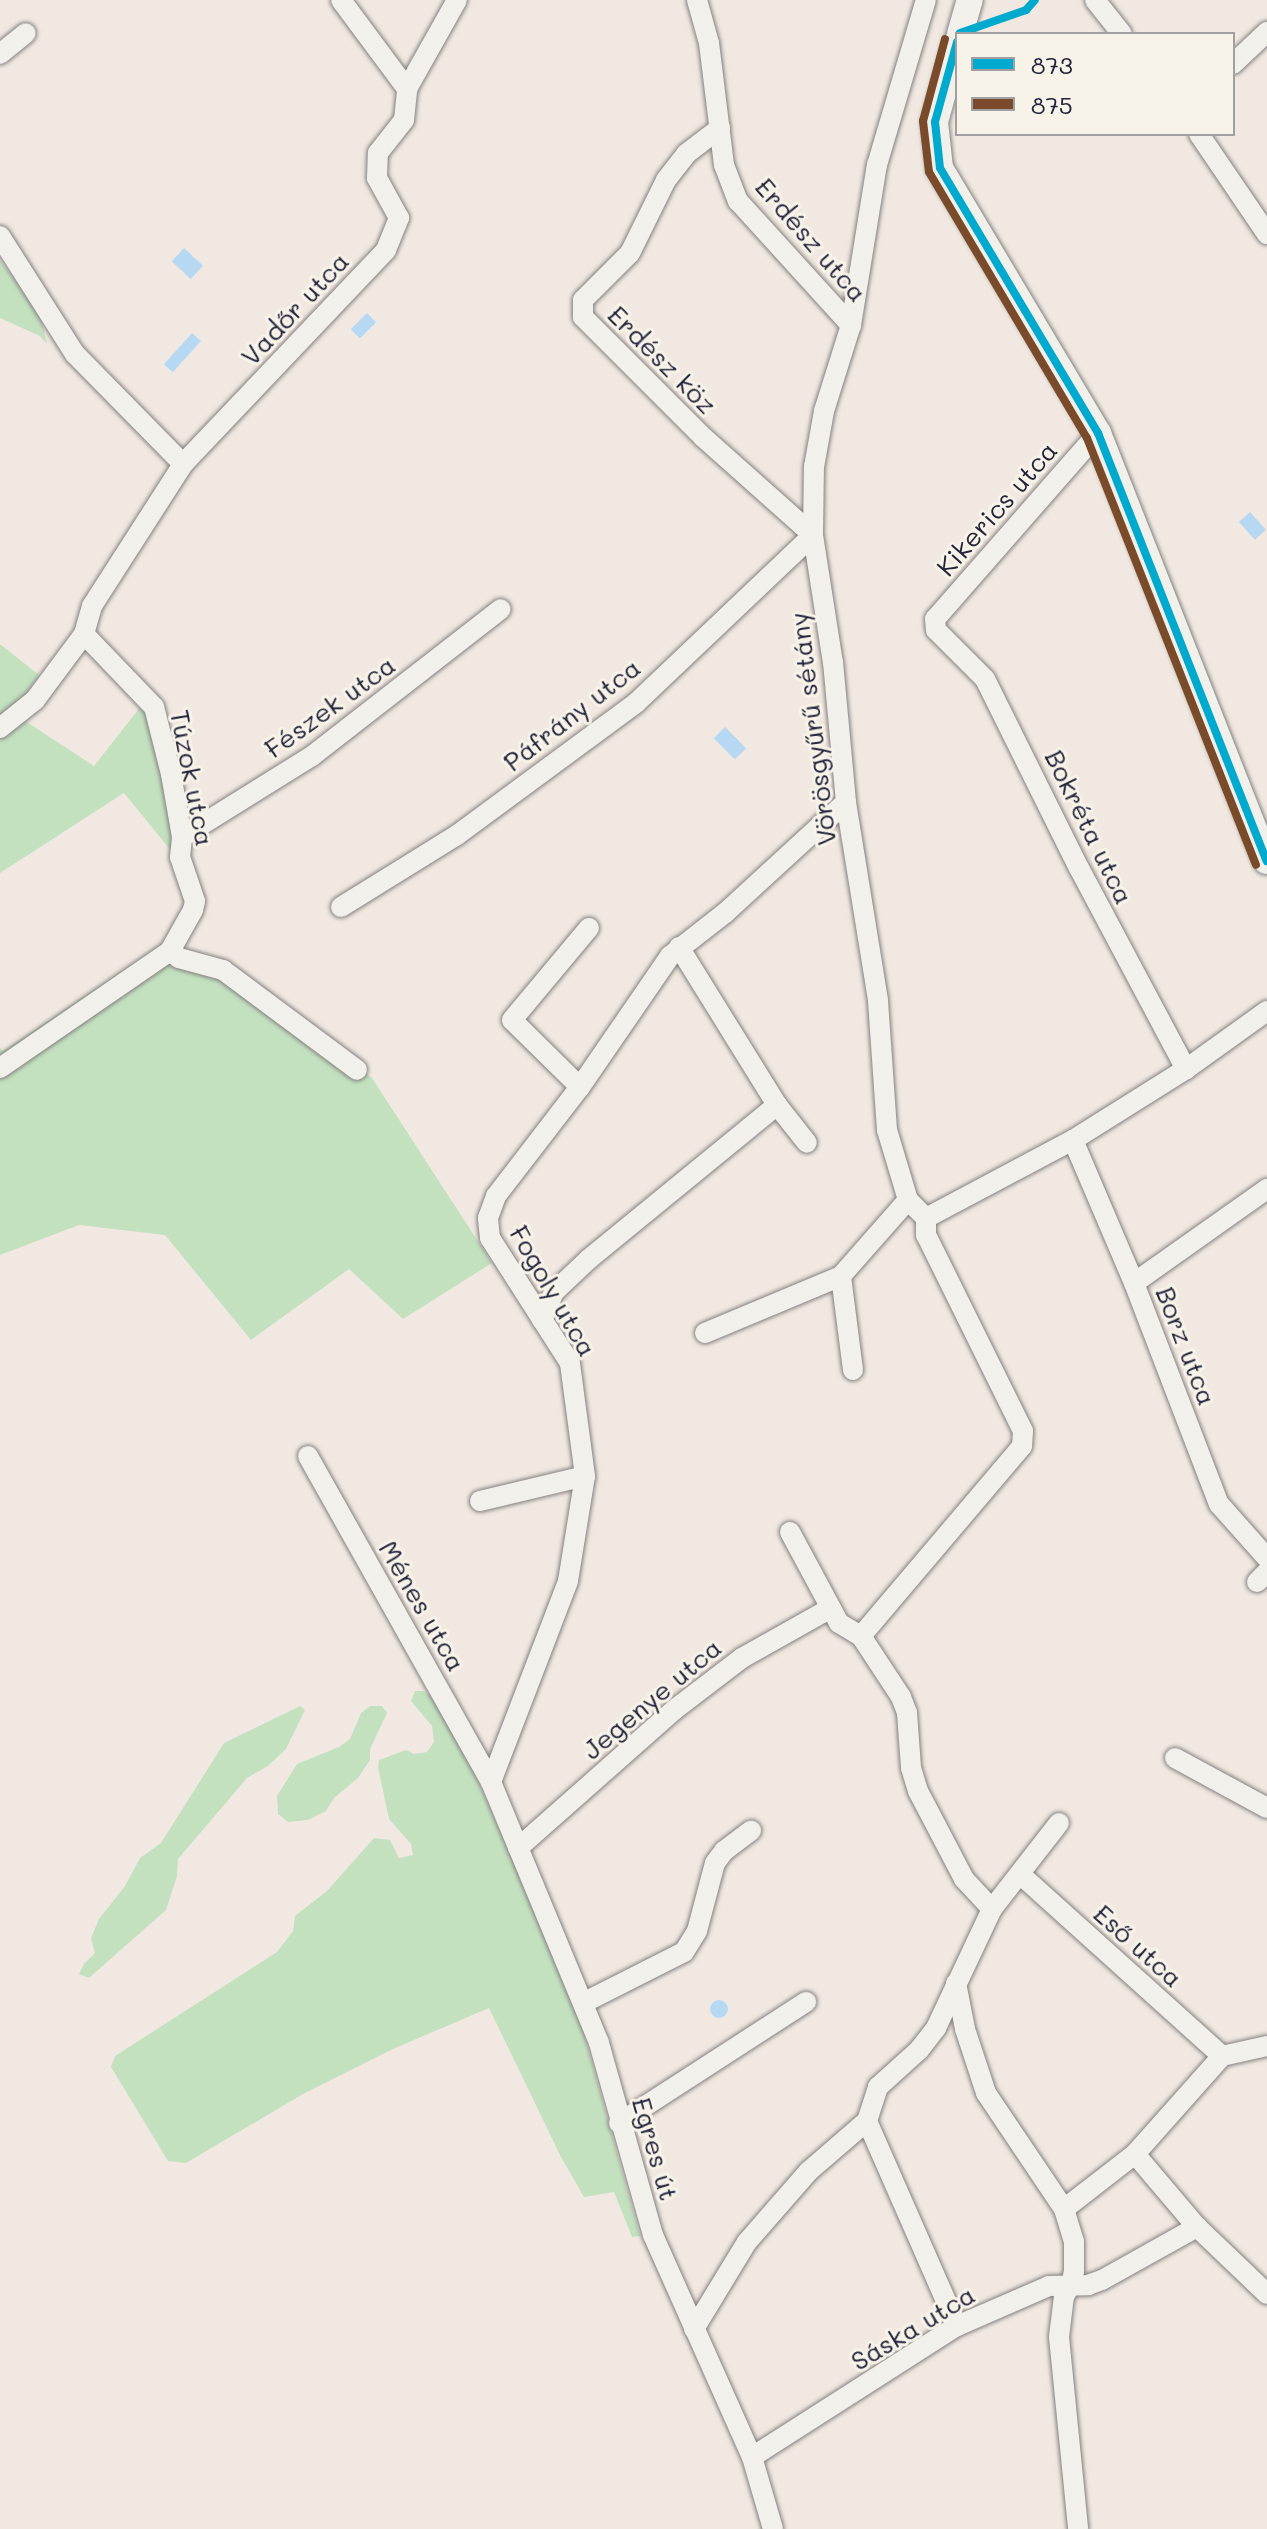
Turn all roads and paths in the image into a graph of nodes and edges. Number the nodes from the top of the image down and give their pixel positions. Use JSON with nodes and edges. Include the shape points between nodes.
{"nodes":[{"id":1,"x":341,"y":0,"type":"edge"},
{"id":2,"x":457,"y":0,"type":"edge"},
{"id":3,"x":697,"y":0,"type":"edge"},
{"id":4,"x":926,"y":0,"type":"edge"},
{"id":5,"x":970,"y":0,"type":"edge"},
{"id":6,"x":1095,"y":0,"type":"edge"},
{"id":7,"x":961,"y":32,"type":"edge"},
{"id":8,"x":1120,"y":32,"type":"edge"},
{"id":9,"x":1267,"y":32,"type":"edge"},
{"id":10,"x":26,"y":33,"type":"dead end"},
{"id":11,"x":955,"y":49,"type":"edge"},
{"id":12,"x":0,"y":54,"type":"edge"},
{"id":13,"x":1235,"y":62,"type":"edge"},
{"id":14,"x":407,"y":89,"type":"junction"},
{"id":15,"x":720,"y":128,"type":"junction"},
{"id":16,"x":1200,"y":136,"type":"edge"},
{"id":17,"x":1267,"y":234,"type":"edge"},
{"id":18,"x":0,"y":236,"type":"edge"},
{"id":19,"x":851,"y":325,"type":"junction"},
{"id":20,"x":1098,"y":433,"type":"junction"},
{"id":21,"x":183,"y":464,"type":"junction"},
{"id":22,"x":813,"y":535,"type":"junction"},
{"id":23,"x":501,"y":609,"type":"dead end"},
{"id":24,"x":935,"y":619,"type":"joint"},
{"id":25,"x":84,"y":634,"type":"junction"},
{"id":26,"x":0,"y":728,"type":"edge"},
{"id":27,"x":846,"y":802,"type":"junction"},
{"id":28,"x":182,"y":837,"type":"junction"},
{"id":29,"x":1267,"y":861,"type":"edge"},
{"id":30,"x":341,"y":907,"type":"dead end"},
{"id":31,"x":589,"y":928,"type":"dead end"},
{"id":32,"x":679,"y":947,"type":"junction"},
{"id":33,"x":170,"y":951,"type":"junction"},
{"id":34,"x":1267,"y":1011,"type":"edge"},
{"id":35,"x":0,"y":1068,"type":"edge"},
{"id":36,"x":1186,"y":1069,"type":"junction"},
{"id":37,"x":357,"y":1070,"type":"dead end"},
{"id":38,"x":580,"y":1087,"type":"junction"},
{"id":39,"x":777,"y":1105,"type":"junction"},
{"id":40,"x":1073,"y":1140,"type":"junction"},
{"id":41,"x":807,"y":1143,"type":"dead end"},
{"id":42,"x":1267,"y":1189,"type":"edge"},
{"id":43,"x":908,"y":1200,"type":"junction"},
{"id":44,"x":926,"y":1218,"type":"junction"},
{"id":45,"x":841,"y":1276,"type":"junction"},
{"id":46,"x":1134,"y":1283,"type":"junction"},
{"id":47,"x":542,"y":1320,"type":"junction"},
{"id":48,"x":705,"y":1333,"type":"dead end"},
{"id":49,"x":853,"y":1370,"type":"dead end"},
{"id":50,"x":308,"y":1456,"type":"dead end"},
{"id":51,"x":585,"y":1476,"type":"junction"},
{"id":52,"x":480,"y":1501,"type":"dead end"},
{"id":53,"x":790,"y":1532,"type":"dead end"},
{"id":54,"x":1267,"y":1558,"type":"edge"},
{"id":55,"x":831,"y":1608,"type":"junction"},
{"id":56,"x":861,"y":1636,"type":"junction"},
{"id":57,"x":1175,"y":1758,"type":"dead end"},
{"id":58,"x":491,"y":1782,"type":"junction"},
{"id":59,"x":1267,"y":1808,"type":"edge"},
{"id":60,"x":1059,"y":1823,"type":"dead end"},
{"id":61,"x":751,"y":1831,"type":"dead end"},
{"id":62,"x":518,"y":1848,"type":"junction"},
{"id":63,"x":1020,"y":1874,"type":"junction"},
{"id":64,"x":992,"y":1909,"type":"junction"},
{"id":65,"x":955,"y":1982,"type":"junction"},
{"id":66,"x":806,"y":2002,"type":"dead end"},
{"id":67,"x":583,"y":2003,"type":"junction"},
{"id":68,"x":1267,"y":2046,"type":"edge"},
{"id":69,"x":1222,"y":2056,"type":"junction"},
{"id":70,"x":867,"y":2121,"type":"junction"},
{"id":71,"x":619,"y":2123,"type":"junction"},
{"id":72,"x":1135,"y":2154,"type":"junction"},
{"id":73,"x":1064,"y":2209,"type":"junction"},
{"id":74,"x":1197,"y":2227,"type":"junction"},
{"id":75,"x":1071,"y":2285,"type":"junction"},
{"id":76,"x":1267,"y":2294,"type":"edge"},
{"id":77,"x":957,"y":2326,"type":"junction"},
{"id":78,"x":694,"y":2329,"type":"junction"},
{"id":79,"x":752,"y":2457,"type":"junction"},
{"id":80,"x":773,"y":2529,"type":"edge"},
{"id":81,"x":1078,"y":2529,"type":"edge"}],
"edges":[{"from":1,"to":14,"type":"street"},
{"from":2,"to":14,"type":"street","name":"Vadőr utca"},
{"from":3,"to":15,"type":"street","name":"Erdész utca","via":[[709,43]]},
{"from":4,"to":19,"type":"street","name":"Vörösgyűrű sétány","via":[[877,165]]},
{"from":5,"to":7,"type":"street"},
{"from":6,"to":8,"type":"street"},
{"from":9,"to":13,"type":"street"},
{"from":10,"to":12,"type":"street"},
{"from":11,"to":20,"type":"street","via":[[935,122],[940,168]]},
{"from":14,"to":21,"type":"street","name":"Vadőr utca","via":[[404,120],[378,153],[377,178],[399,218],[386,250]]},
{"from":15,"to":19,"type":"street","name":"Erdész utca","via":[[724,165],[738,201]]},
{"from":15,"to":22,"type":"street","name":"Erdész köz","via":[[686,154],[666,180],[630,253],[583,300],[583,317],[703,437]]},
{"from":16,"to":17,"type":"street"},
{"from":18,"to":21,"type":"street","via":[[75,354]]},
{"from":19,"to":22,"type":"street","name":"Vörösgyűrű sétány","via":[[824,411],[814,467]]},
{"from":20,"to":24,"type":"street","name":"Kikerics utca"},
{"from":20,"to":29,"type":"street"},
{"from":21,"to":25,"type":"street","name":"Vadőr utca","via":[[92,606]]},
{"from":22,"to":27,"type":"street","name":"Vörösgyűrű sétány","via":[[833,663]]},
{"from":22,"to":30,"type":"street","name":"Páfrány utca","via":[[636,703],[457,835]]},
{"from":23,"to":28,"type":"street","name":"Fészek utca","via":[[312,756]]},
{"from":24,"to":36,"type":"street","name":"Bokréta utca","via":[[936,630],[985,679]]},
{"from":25,"to":26,"type":"street","name":"Vadőr utca","via":[[35,700]]},
{"from":25,"to":28,"type":"street","name":"Túzok utca","via":[[154,707]]},
{"from":27,"to":32,"type":"street","name":"Fogoly utca","via":[[725,913]]},
{"from":27,"to":43,"type":"street","name":"Vörösgyűrű sétány","via":[[878,1000],[887,1130]]},
{"from":28,"to":33,"type":"street","name":"Túzok utca","via":[[180,857],[195,901]]},
{"from":31,"to":38,"type":"street","via":[[512,1020]]},
{"from":32,"to":38,"type":"street","name":"Fogoly utca"},
{"from":32,"to":39,"type":"street"},
{"from":33,"to":35,"type":"street","name":"Túzok utca"},
{"from":33,"to":37,"type":"street","via":[[223,970]]},
{"from":34,"to":36,"type":"street"},
{"from":36,"to":40,"type":"street"},
{"from":38,"to":47,"type":"street","name":"Fogoly utca","via":[[496,1196],[488,1218],[490,1238]]},
{"from":39,"to":41,"type":"street"},
{"from":39,"to":47,"type":"street","via":[[589,1259],[554,1292]]},
{"from":40,"to":44,"type":"street"},
{"from":40,"to":46,"type":"street","name":"Borz utca"},
{"from":42,"to":46,"type":"street"},
{"from":43,"to":44,"type":"street","name":"Vörösgyűrű sétány"},
{"from":43,"to":45,"type":"street"},
{"from":44,"to":56,"type":"street","name":"Vörösgyűrű sétány","via":[[926,1235],[1023,1431],[1022,1446]]},
{"from":45,"to":48,"type":"street"},
{"from":45,"to":49,"type":"street"},
{"from":46,"to":54,"type":"street","name":"Borz utca","via":[[1219,1504]]},
{"from":47,"to":51,"type":"street","name":"Fogoly utca","via":[[570,1363]]},
{"from":50,"to":58,"type":"street","name":"Ménes utca"},
{"from":51,"to":52,"type":"street"},
{"from":51,"to":58,"type":"street","name":"Fogoly utca","via":[[568,1581]]},
{"from":53,"to":55,"type":"street"},
{"from":55,"to":56,"type":"street","via":[[839,1623]]},
{"from":55,"to":62,"type":"street","name":"Jegenye utca","via":[[742,1658],[674,1710]]},
{"from":56,"to":64,"type":"street","via":[[901,1697],[911,1768],[943,1843],[964,1879]]},
{"from":57,"to":59,"type":"street"},
{"from":58,"to":62,"type":"street","name":"Egres út"},
{"from":60,"to":63,"type":"street"},
{"from":61,"to":67,"type":"street","via":[[715,1863],[697,1931],[684,1952]]},
{"from":62,"to":67,"type":"street","name":"Egres út"},
{"from":63,"to":64,"type":"street"},
{"from":63,"to":69,"type":"street","name":"Eső utca"},
{"from":64,"to":65,"type":"street"},
{"from":65,"to":70,"type":"street","via":[[936,2028],[878,2087]]},
{"from":65,"to":73,"type":"street","via":[[986,2093]]},
{"from":66,"to":71,"type":"street"},
{"from":67,"to":71,"type":"street","name":"Egres út"},
{"from":68,"to":69,"type":"street"},
{"from":69,"to":72,"type":"street"},
{"from":70,"to":77,"type":"street"},
{"from":70,"to":78,"type":"street","via":[[809,2171],[747,2242]]},
{"from":71,"to":78,"type":"street","name":"Egres út","via":[[653,2235]]},
{"from":72,"to":73,"type":"street"},
{"from":72,"to":74,"type":"street"},
{"from":73,"to":75,"type":"street","via":[[1074,2241]]},
{"from":74,"to":75,"type":"street","name":"Sáska utca","via":[[1102,2280]]},
{"from":74,"to":76,"type":"street"},
{"from":75,"to":77,"type":"street","name":"Sáska utca","via":[[1049,2286]]},
{"from":75,"to":81,"type":"street","via":[[1064,2296],[1059,2337]]},
{"from":77,"to":79,"type":"street","name":"Sáska utca"},
{"from":78,"to":79,"type":"street","name":"Egres út"},
{"from":79,"to":80,"type":"street","name":"Egres út"}]}
